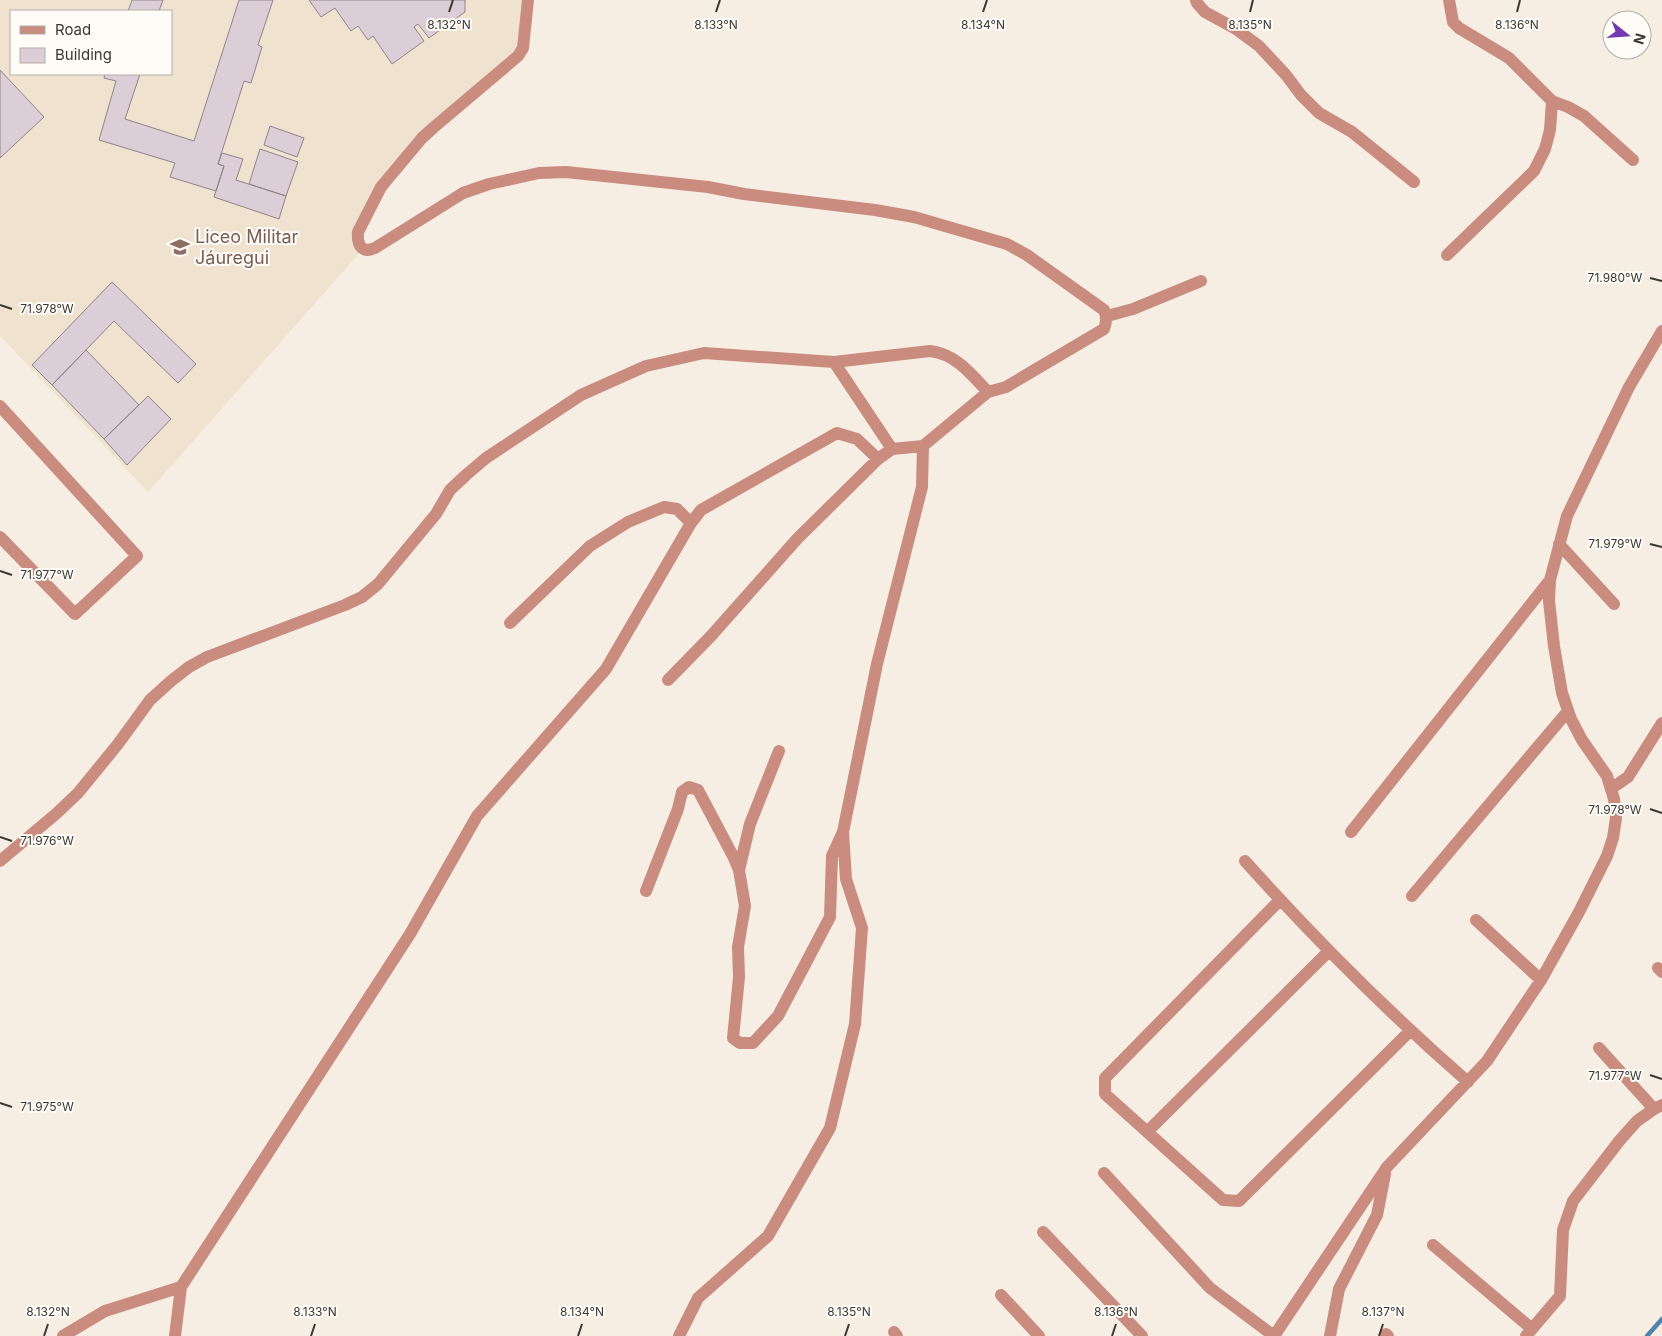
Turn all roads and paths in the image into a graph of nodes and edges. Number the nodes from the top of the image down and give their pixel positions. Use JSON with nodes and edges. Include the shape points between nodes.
{"nodes":[{"id":1,"x":528,"y":0,"type":"edge"},
{"id":2,"x":1196,"y":0,"type":"edge"},
{"id":3,"x":1449,"y":0,"type":"edge"},
{"id":4,"x":1552,"y":101,"type":"junction"},
{"id":5,"x":1633,"y":160,"type":"dead end"},
{"id":6,"x":1414,"y":182,"type":"dead end"},
{"id":7,"x":1447,"y":255,"type":"dead end"},
{"id":8,"x":1201,"y":281,"type":"dead end"},
{"id":9,"x":1107,"y":316,"type":"junction"},
{"id":10,"x":1662,"y":331,"type":"edge"},
{"id":11,"x":834,"y":362,"type":"junction"},
{"id":12,"x":988,"y":392,"type":"junction"},
{"id":13,"x":0,"y":406,"type":"edge"},
{"id":14,"x":923,"y":446,"type":"junction"},
{"id":15,"x":892,"y":449,"type":"junction"},
{"id":16,"x":878,"y":460,"type":"junction"},
{"id":17,"x":691,"y":523,"type":"junction"},
{"id":18,"x":0,"y":536,"type":"edge"},
{"id":19,"x":1559,"y":544,"type":"junction"},
{"id":20,"x":1550,"y":580,"type":"junction"},
{"id":21,"x":1614,"y":604,"type":"dead end"},
{"id":22,"x":510,"y":623,"type":"dead end"},
{"id":23,"x":668,"y":680,"type":"dead end"},
{"id":24,"x":1568,"y":710,"type":"junction"},
{"id":25,"x":1662,"y":723,"type":"edge"},
{"id":26,"x":779,"y":751,"type":"dead end"},
{"id":27,"x":1612,"y":788,"type":"junction"},
{"id":28,"x":843,"y":832,"type":"junction"},
{"id":29,"x":1352,"y":832,"type":"dead end"},
{"id":30,"x":0,"y":861,"type":"edge"},
{"id":31,"x":1245,"y":861,"type":"dead end"},
{"id":32,"x":739,"y":870,"type":"junction"},
{"id":33,"x":646,"y":891,"type":"dead end"},
{"id":34,"x":1412,"y":896,"type":"dead end"},
{"id":35,"x":1280,"y":900,"type":"junction"},
{"id":36,"x":1476,"y":920,"type":"dead end"},
{"id":37,"x":1328,"y":951,"type":"junction"},
{"id":38,"x":1541,"y":980,"type":"junction"},
{"id":39,"x":1410,"y":1030,"type":"junction"},
{"id":40,"x":1599,"y":1048,"type":"dead end"},
{"id":41,"x":1468,"y":1082,"type":"junction"},
{"id":42,"x":1658,"y":1107,"type":"edge"},
{"id":43,"x":1147,"y":1132,"type":"junction"},
{"id":44,"x":1387,"y":1167,"type":"junction"},
{"id":45,"x":1104,"y":1173,"type":"dead end"},
{"id":46,"x":1043,"y":1232,"type":"dead end"},
{"id":47,"x":1433,"y":1245,"type":"dead end"},
{"id":48,"x":181,"y":1288,"type":"junction"},
{"id":49,"x":1001,"y":1295,"type":"dead end"},
{"id":50,"x":1529,"y":1333,"type":"edge"},
{"id":51,"x":63,"y":1336,"type":"edge"},
{"id":52,"x":176,"y":1336,"type":"edge"},
{"id":53,"x":679,"y":1336,"type":"edge"},
{"id":54,"x":1039,"y":1336,"type":"edge"},
{"id":55,"x":1142,"y":1336,"type":"edge"},
{"id":56,"x":1274,"y":1336,"type":"edge"},
{"id":57,"x":1330,"y":1336,"type":"edge"}],
"edges":[{"from":1,"to":9,"type":"street","via":[[523,48],[518,56],[433,128],[381,187],[358,232],[359,246],[363,249],[375,248],[463,193],[539,173],[566,172],[708,187],[914,217],[1007,244],[1104,310]]},
{"from":2,"to":6,"type":"street","via":[[1205,12],[1259,46],[1319,113],[1352,132]]},
{"from":3,"to":4,"type":"street","via":[[1454,22],[1459,28],[1509,58]]},
{"from":4,"to":5,"type":"street","via":[[1584,116]]},
{"from":4,"to":7,"type":"street","via":[[1550,130],[1534,171]]},
{"from":8,"to":9,"type":"street","via":[[1133,309]]},
{"from":9,"to":12,"type":"street","via":[[1104,329],[1006,387]]},
{"from":10,"to":19,"type":"street","via":[[1629,387],[1586,475],[1567,516]]},
{"from":11,"to":12,"type":"street","via":[[930,350],[957,360]]},
{"from":11,"to":15,"type":"street"},
{"from":11,"to":30,"type":"street","via":[[704,353],[646,366],[581,395],[486,458],[466,475],[450,490],[436,514],[378,584],[362,597],[207,657],[170,681],[150,700],[78,793]]},
{"from":12,"to":14,"type":"street"},
{"from":13,"to":18,"type":"street","via":[[138,556],[75,614]]},
{"from":14,"to":15,"type":"street"},
{"from":14,"to":28,"type":"street","via":[[922,488],[877,664]]},
{"from":15,"to":16,"type":"street"},
{"from":16,"to":17,"type":"street","via":[[857,439],[837,433],[701,510]]},
{"from":16,"to":23,"type":"street","via":[[797,539]]},
{"from":17,"to":22,"type":"street","via":[[677,509],[664,507],[628,522],[590,546]]},
{"from":17,"to":48,"type":"street","via":[[606,669],[476,816],[410,934]]},
{"from":19,"to":20,"type":"street"},
{"from":19,"to":21,"type":"street"},
{"from":20,"to":24,"type":"street","via":[[1549,601],[1557,670]]},
{"from":20,"to":29,"type":"street"},
{"from":24,"to":27,"type":"street","via":[[1582,740]]},
{"from":24,"to":34,"type":"street"},
{"from":25,"to":27,"type":"street","via":[[1628,777]]},
{"from":26,"to":32,"type":"street","via":[[750,824]]},
{"from":27,"to":38,"type":"street","via":[[1616,818],[1607,856]]},
{"from":28,"to":32,"type":"street","via":[[832,856],[830,917],[778,1016],[753,1043],[740,1043],[733,1038],[739,977],[738,947],[745,906]]},
{"from":28,"to":53,"type":"street","via":[[846,879],[862,928],[855,1024],[830,1128],[768,1236],[698,1298]]},
{"from":31,"to":35,"type":"street"},
{"from":32,"to":33,"type":"street","via":[[698,790],[689,787],[682,792]]},
{"from":35,"to":37,"type":"street"},
{"from":35,"to":43,"type":"street","via":[[1105,1078],[1105,1094]]},
{"from":36,"to":38,"type":"street"},
{"from":37,"to":39,"type":"street"},
{"from":37,"to":43,"type":"street"},
{"from":38,"to":41,"type":"street","via":[[1488,1061]]},
{"from":39,"to":41,"type":"street"},
{"from":39,"to":43,"type":"street","via":[[1239,1201],[1223,1200]]},
{"from":40,"to":42,"type":"street"},
{"from":41,"to":44,"type":"street"},
{"from":42,"to":50,"type":"street","via":[[1638,1121],[1620,1140],[1573,1201],[1563,1230],[1560,1296]]},
{"from":44,"to":56,"type":"street"},
{"from":44,"to":57,"type":"street","via":[[1377,1215],[1339,1289]]},
{"from":45,"to":56,"type":"street","via":[[1210,1288]]},
{"from":46,"to":55,"type":"street"},
{"from":47,"to":50,"type":"street"},
{"from":48,"to":51,"type":"street","via":[[105,1311]]},
{"from":48,"to":52,"type":"street"},
{"from":49,"to":54,"type":"street"}]}
